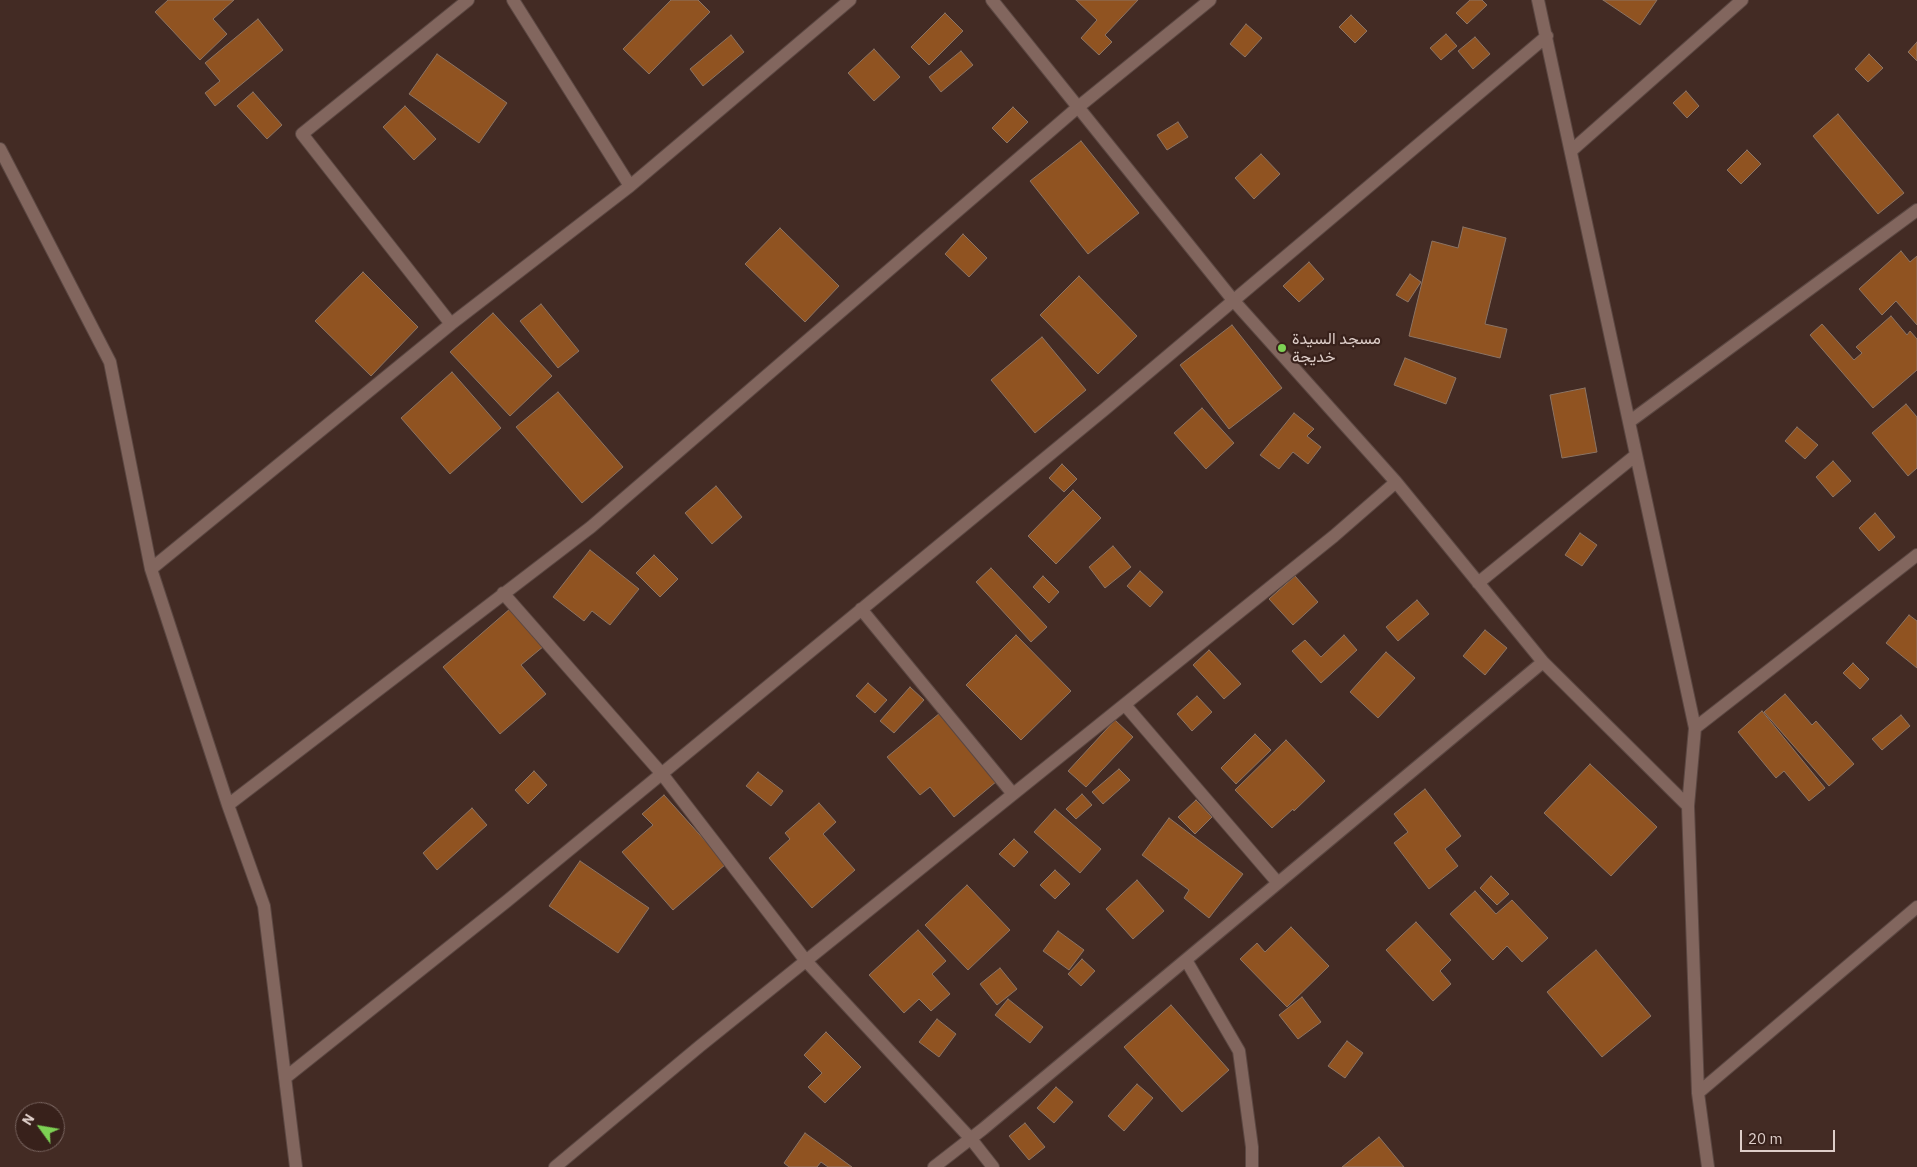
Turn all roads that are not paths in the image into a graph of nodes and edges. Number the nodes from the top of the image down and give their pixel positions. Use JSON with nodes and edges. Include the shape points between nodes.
{"nodes":[{"id":1,"x":468,"y":0,"type":"edge"},
{"id":2,"x":513,"y":0,"type":"edge"},
{"id":3,"x":850,"y":0,"type":"edge"},
{"id":4,"x":992,"y":0,"type":"edge"},
{"id":5,"x":1210,"y":0,"type":"edge"},
{"id":6,"x":1538,"y":0,"type":"edge"},
{"id":7,"x":1742,"y":0,"type":"edge"},
{"id":8,"x":1547,"y":36,"type":"junction"},
{"id":9,"x":1077,"y":108,"type":"junction"},
{"id":10,"x":0,"y":149,"type":"edge"},
{"id":11,"x":1571,"y":151,"type":"junction"},
{"id":12,"x":630,"y":186,"type":"junction"},
{"id":13,"x":1917,"y":210,"type":"edge"},
{"id":14,"x":1233,"y":300,"type":"junction"},
{"id":15,"x":451,"y":324,"type":"junction"},
{"id":16,"x":1629,"y":422,"type":"junction"},
{"id":17,"x":1636,"y":455,"type":"junction"},
{"id":18,"x":1396,"y":482,"type":"junction"},
{"id":19,"x":1917,"y":555,"type":"edge"},
{"id":20,"x":151,"y":569,"type":"junction"},
{"id":21,"x":1478,"y":583,"type":"junction"},
{"id":22,"x":503,"y":593,"type":"junction"},
{"id":23,"x":862,"y":609,"type":"junction"},
{"id":24,"x":1544,"y":662,"type":"junction"},
{"id":25,"x":1125,"y":705,"type":"junction"},
{"id":26,"x":1695,"y":728,"type":"junction"},
{"id":27,"x":662,"y":774,"type":"junction"},
{"id":28,"x":1014,"y":794,"type":"junction"},
{"id":29,"x":228,"y":806,"type":"junction"},
{"id":30,"x":1688,"y":806,"type":"junction"},
{"id":31,"x":1278,"y":883,"type":"junction"},
{"id":32,"x":1917,"y":907,"type":"edge"},
{"id":33,"x":1186,"y":960,"type":"junction"},
{"id":34,"x":806,"y":961,"type":"junction"},
{"id":35,"x":285,"y":1078,"type":"junction"},
{"id":36,"x":1698,"y":1093,"type":"junction"},
{"id":37,"x":971,"y":1139,"type":"junction"},
{"id":38,"x":296,"y":1167,"type":"edge"},
{"id":39,"x":555,"y":1167,"type":"edge"},
{"id":40,"x":934,"y":1167,"type":"edge"},
{"id":41,"x":993,"y":1167,"type":"edge"},
{"id":42,"x":1252,"y":1167,"type":"edge"},
{"id":43,"x":1708,"y":1167,"type":"edge"}],
"edges":[{"from":1,"to":15,"type":"street","via":[[302,134]]},
{"from":2,"to":12,"type":"street"},
{"from":3,"to":12,"type":"street"},
{"from":4,"to":9,"type":"street"},
{"from":5,"to":9,"type":"street"},
{"from":6,"to":8,"type":"street"},
{"from":7,"to":11,"type":"street"},
{"from":8,"to":11,"type":"street"},
{"from":8,"to":14,"type":"street"},
{"from":9,"to":14,"type":"street"},
{"from":9,"to":22,"type":"street","via":[[591,527]]},
{"from":10,"to":20,"type":"street","via":[[110,362]]},
{"from":11,"to":16,"type":"street"},
{"from":12,"to":15,"type":"street"},
{"from":13,"to":16,"type":"street"},
{"from":14,"to":18,"type":"street"},
{"from":14,"to":23,"type":"street"},
{"from":15,"to":20,"type":"street"},
{"from":16,"to":17,"type":"street"},
{"from":17,"to":21,"type":"street"},
{"from":17,"to":26,"type":"street"},
{"from":18,"to":21,"type":"street"},
{"from":18,"to":25,"type":"street"},
{"from":19,"to":26,"type":"street"},
{"from":20,"to":29,"type":"street"},
{"from":21,"to":24,"type":"street"},
{"from":22,"to":27,"type":"street"},
{"from":22,"to":29,"type":"street"},
{"from":23,"to":27,"type":"street"},
{"from":23,"to":28,"type":"street"},
{"from":24,"to":30,"type":"street"},
{"from":24,"to":31,"type":"street"},
{"from":25,"to":28,"type":"street"},
{"from":25,"to":31,"type":"street"},
{"from":26,"to":30,"type":"street"},
{"from":27,"to":34,"type":"street"},
{"from":27,"to":35,"type":"street"},
{"from":28,"to":34,"type":"street"},
{"from":29,"to":35,"type":"street","via":[[264,906]]},
{"from":30,"to":36,"type":"street"},
{"from":31,"to":33,"type":"street"},
{"from":32,"to":36,"type":"street"},
{"from":33,"to":37,"type":"street"},
{"from":33,"to":42,"type":"street","via":[[1239,1051]]},
{"from":34,"to":37,"type":"street"},
{"from":34,"to":39,"type":"street"},
{"from":35,"to":38,"type":"street"},
{"from":36,"to":43,"type":"street"},
{"from":37,"to":40,"type":"street"},
{"from":37,"to":41,"type":"street"}]}
